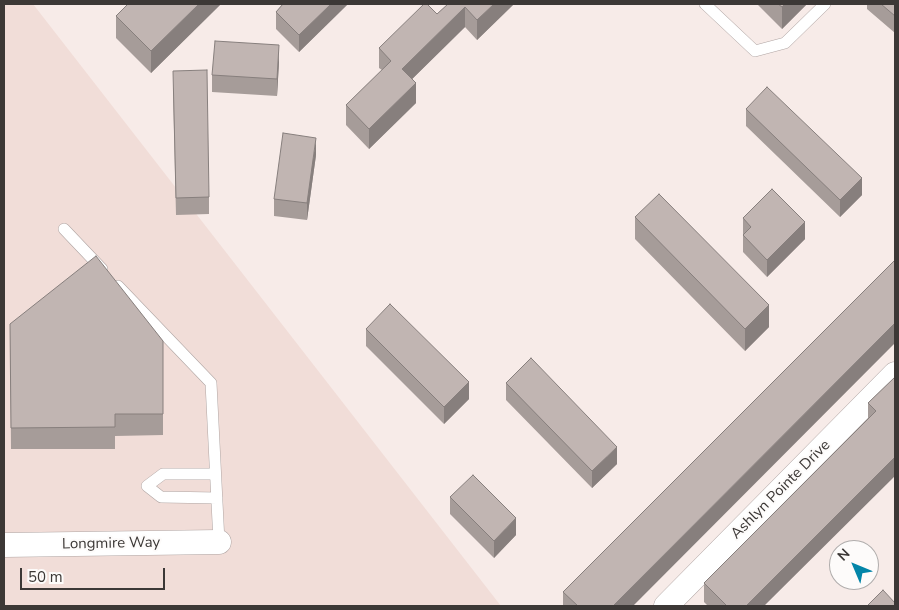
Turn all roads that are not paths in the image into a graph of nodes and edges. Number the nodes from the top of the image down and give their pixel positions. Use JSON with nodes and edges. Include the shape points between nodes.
{"nodes":[{"id":1,"x":705,"y":4,"type":"edge"},
{"id":2,"x":825,"y":4,"type":"edge"},
{"id":3,"x":64,"y":229,"type":"dead end"},
{"id":4,"x":895,"y":374,"type":"edge"},
{"id":5,"x":215,"y":474,"type":"junction"},
{"id":6,"x":217,"y":498,"type":"junction"},
{"id":7,"x":219,"y":542,"type":"joint"},
{"id":8,"x":4,"y":545,"type":"edge"},
{"id":9,"x":666,"y":606,"type":"edge"}],
"edges":[{"from":1,"to":2,"type":"lane","via":[[755,51],[785,42]]},
{"from":3,"to":5,"type":"lane","via":[[211,383]]},
{"from":4,"to":9,"type":"street","name":"Ashlyn Pointe Drive"},
{"from":5,"to":6,"type":"lane"},
{"from":5,"to":6,"type":"lane","via":[[163,474],[146,486],[161,497]]},
{"from":6,"to":7,"type":"lane"},
{"from":7,"to":8,"type":"street","name":"Longmire Way"}]}
